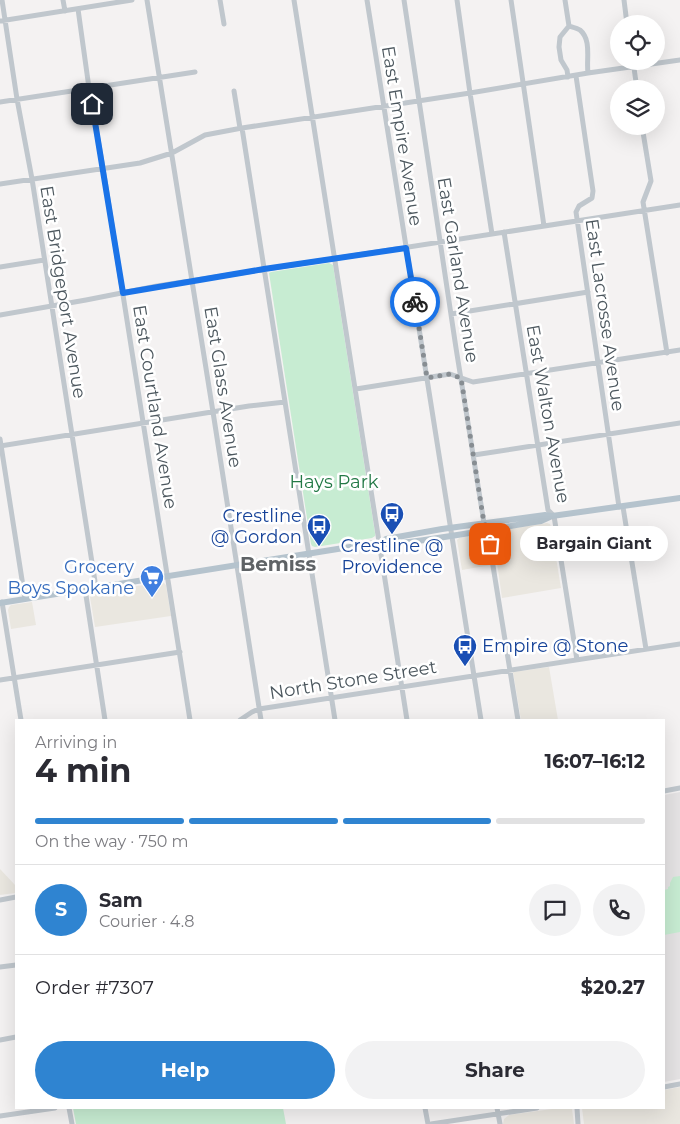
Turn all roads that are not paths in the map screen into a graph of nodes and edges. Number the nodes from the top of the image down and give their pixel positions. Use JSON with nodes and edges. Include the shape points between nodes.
{"nodes":[{"id":1,"x":2,"y":0,"type":"edge"},
{"id":2,"x":63,"y":0,"type":"edge"},
{"id":3,"x":132,"y":0,"type":"edge"},
{"id":4,"x":147,"y":0,"type":"edge"},
{"id":5,"x":220,"y":0,"type":"edge"},
{"id":6,"x":294,"y":0,"type":"edge"},
{"id":7,"x":367,"y":0,"type":"edge"},
{"id":8,"x":404,"y":0,"type":"edge"},
{"id":9,"x":457,"y":0,"type":"edge"},
{"id":10,"x":511,"y":0,"type":"edge"},
{"id":11,"x":565,"y":0,"type":"edge"},
{"id":12,"x":624,"y":0,"type":"edge"},
{"id":13,"x":125,"y":1,"type":"edge"},
{"id":14,"x":78,"y":9,"type":"junction"},
{"id":15,"x":65,"y":11,"type":"junction"},
{"id":16,"x":626,"y":15,"type":"edge"},
{"id":17,"x":3,"y":21,"type":"edge"},
{"id":18,"x":224,"y":24,"type":"dead end"},
{"id":19,"x":569,"y":26,"type":"junction"},
{"id":20,"x":680,"y":60,"type":"edge"},
{"id":21,"x":665,"y":61,"type":"edge"},
{"id":22,"x":610,"y":69,"type":"edge"},
{"id":23,"x":195,"y":72,"type":"dead end"},
{"id":24,"x":588,"y":73,"type":"junction"},
{"id":25,"x":576,"y":76,"type":"junction"},
{"id":26,"x":568,"y":77,"type":"junction"},
{"id":27,"x":159,"y":78,"type":"junction"},
{"id":28,"x":523,"y":84,"type":"junction"},
{"id":29,"x":89,"y":88,"type":"junction"},
{"id":30,"x":234,"y":91,"type":"dead end"},
{"id":31,"x":470,"y":93,"type":"junction"},
{"id":32,"x":18,"y":99,"type":"junction"},
{"id":33,"x":419,"y":101,"type":"junction"},
{"id":34,"x":0,"y":102,"type":"edge"},
{"id":35,"x":384,"y":106,"type":"junction"},
{"id":36,"x":312,"y":118,"type":"junction"},
{"id":37,"x":241,"y":128,"type":"junction"},
{"id":38,"x":643,"y":135,"type":"edge"},
{"id":39,"x":172,"y":152,"type":"junction"},
{"id":40,"x":103,"y":168,"type":"junction"},
{"id":41,"x":32,"y":180,"type":"junction"},
{"id":42,"x":0,"y":184,"type":"edge"},
{"id":43,"x":680,"y":205,"type":"edge"},
{"id":44,"x":645,"y":210,"type":"junction"},
{"id":45,"x":577,"y":221,"type":"junction"},
{"id":46,"x":544,"y":226,"type":"junction"},
{"id":47,"x":504,"y":232,"type":"junction"},
{"id":48,"x":492,"y":234,"type":"junction"},
{"id":49,"x":440,"y":242,"type":"junction"},
{"id":50,"x":406,"y":248,"type":"junction"},
{"id":51,"x":335,"y":258,"type":"junction"},
{"id":52,"x":44,"y":260,"type":"junction"},
{"id":53,"x":0,"y":267,"type":"edge"},
{"id":54,"x":264,"y":269,"type":"junction"},
{"id":55,"x":192,"y":281,"type":"junction"},
{"id":56,"x":588,"y":292,"type":"junction"},
{"id":57,"x":123,"y":293,"type":"junction"},
{"id":58,"x":515,"y":304,"type":"junction"},
{"id":59,"x":52,"y":305,"type":"junction"},
{"id":60,"x":451,"y":314,"type":"junction"},
{"id":61,"x":0,"y":315,"type":"edge"},
{"id":62,"x":680,"y":350,"type":"edge"},
{"id":63,"x":667,"y":353,"type":"junction"},
{"id":64,"x":598,"y":363,"type":"junction"},
{"id":65,"x":526,"y":374,"type":"junction"},
{"id":66,"x":427,"y":378,"type":"junction"},
{"id":67,"x":461,"y":378,"type":"junction"},
{"id":68,"x":356,"y":389,"type":"junction"},
{"id":69,"x":285,"y":402,"type":"junction"},
{"id":70,"x":214,"y":412,"type":"junction"},
{"id":71,"x":143,"y":423,"type":"junction"},
{"id":72,"x":680,"y":423,"type":"edge"},
{"id":73,"x":72,"y":434,"type":"junction"},
{"id":74,"x":608,"y":434,"type":"junction"},
{"id":75,"x":0,"y":444,"type":"edge"},
{"id":76,"x":538,"y":444,"type":"junction"},
{"id":77,"x":474,"y":455,"type":"junction"},
{"id":78,"x":680,"y":498,"type":"edge"},
{"id":79,"x":621,"y":507,"type":"junction"},
{"id":80,"x":553,"y":516,"type":"junction"},
{"id":81,"x":486,"y":526,"type":"junction"},
{"id":82,"x":451,"y":532,"type":"junction"},
{"id":83,"x":380,"y":543,"type":"junction"},
{"id":84,"x":309,"y":554,"type":"junction"},
{"id":85,"x":238,"y":565,"type":"junction"},
{"id":86,"x":168,"y":576,"type":"junction"},
{"id":87,"x":96,"y":588,"type":"junction"},
{"id":88,"x":85,"y":590,"type":"junction"},
{"id":89,"x":25,"y":599,"type":"junction"},
{"id":90,"x":1,"y":603,"type":"edge"},
{"id":91,"x":680,"y":644,"type":"edge"},
{"id":92,"x":646,"y":649,"type":"junction"},
{"id":93,"x":180,"y":652,"type":"junction"},
{"id":94,"x":577,"y":660,"type":"junction"},
{"id":95,"x":96,"y":665,"type":"junction"},
{"id":96,"x":510,"y":670,"type":"junction"},
{"id":97,"x":474,"y":675,"type":"junction"},
{"id":98,"x":14,"y":678,"type":"junction"},
{"id":99,"x":0,"y":680,"type":"edge"},
{"id":100,"x":402,"y":687,"type":"junction"},
{"id":101,"x":331,"y":698,"type":"junction"},
{"id":102,"x":259,"y":709,"type":"junction"},
{"id":103,"x":21,"y":719,"type":"edge"},
{"id":104,"x":105,"y":719,"type":"edge"},
{"id":105,"x":190,"y":719,"type":"edge"},
{"id":106,"x":242,"y":719,"type":"edge"},
{"id":107,"x":261,"y":719,"type":"edge"},
{"id":108,"x":335,"y":719,"type":"edge"},
{"id":109,"x":407,"y":719,"type":"edge"},
{"id":110,"x":481,"y":719,"type":"edge"},
{"id":111,"x":518,"y":719,"type":"edge"},
{"id":112,"x":680,"y":788,"type":"edge"},
{"id":113,"x":665,"y":791,"type":"edge"},
{"id":114,"x":15,"y":897,"type":"edge"},
{"id":115,"x":0,"y":900,"type":"edge"},
{"id":116,"x":15,"y":965,"type":"edge"},
{"id":117,"x":0,"y":967,"type":"edge"},
{"id":118,"x":15,"y":1037,"type":"edge"},
{"id":119,"x":0,"y":1040,"type":"edge"},
{"id":120,"x":680,"y":1084,"type":"edge"},
{"id":121,"x":665,"y":1086,"type":"edge"},
{"id":122,"x":48,"y":1109,"type":"edge"},
{"id":123,"x":69,"y":1109,"type":"edge"},
{"id":124,"x":425,"y":1109,"type":"edge"},
{"id":125,"x":497,"y":1109,"type":"edge"},
{"id":126,"x":530,"y":1109,"type":"edge"},
{"id":127,"x":577,"y":1109,"type":"edge"},
{"id":128,"x":498,"y":1114,"type":"junction"},
{"id":129,"x":0,"y":1116,"type":"edge"},
{"id":130,"x":72,"y":1124,"type":"edge"},
{"id":131,"x":430,"y":1124,"type":"edge"},
{"id":132,"x":500,"y":1124,"type":"edge"},
{"id":133,"x":578,"y":1124,"type":"edge"}],
"edges":[{"from":1,"to":17,"type":"street","name":"East Bridgeport Avenue"},
{"from":2,"to":15,"type":"street"},
{"from":3,"to":13,"type":"street"},
{"from":4,"to":27,"type":"street","name":"East Glass Avenue"},
{"from":5,"to":18,"type":"street"},
{"from":6,"to":36,"type":"street"},
{"from":7,"to":35,"type":"street","name":"East Empire Avenue"},
{"from":8,"to":33,"type":"street","name":"East Garland Avenue"},
{"from":9,"to":31,"type":"street"},
{"from":10,"to":28,"type":"street"},
{"from":11,"to":19,"type":"street"},
{"from":12,"to":16,"type":"street"},
{"from":13,"to":14,"type":"street"},
{"from":14,"to":15,"type":"street"},
{"from":14,"to":29,"type":"street","name":"East Courtland Avenue"},
{"from":15,"to":17,"type":"street"},
{"from":17,"to":32,"type":"street","name":"East Bridgeport Avenue"},
{"from":19,"to":24,"type":"street","via":[[579,29],[585,37]]},
{"from":19,"to":26,"type":"street","via":[[560,37],[561,60]]},
{"from":20,"to":21,"type":"street"},
{"from":22,"to":24,"type":"street"},
{"from":23,"to":27,"type":"street"},
{"from":24,"to":25,"type":"street"},
{"from":25,"to":26,"type":"street"},
{"from":25,"to":45,"type":"street","name":"East Lacrosse Avenue","via":[[593,191],[592,198],[579,206]]},
{"from":26,"to":28,"type":"street"},
{"from":27,"to":29,"type":"street"},
{"from":27,"to":39,"type":"street","name":"East Glass Avenue"},
{"from":28,"to":31,"type":"street"},
{"from":28,"to":46,"type":"street"},
{"from":29,"to":32,"type":"street"},
{"from":29,"to":40,"type":"street","name":"East Courtland Avenue"},
{"from":30,"to":37,"type":"street"},
{"from":31,"to":33,"type":"street"},
{"from":31,"to":48,"type":"street"},
{"from":32,"to":34,"type":"street"},
{"from":32,"to":41,"type":"street","name":"East Bridgeport Avenue"},
{"from":33,"to":35,"type":"street"},
{"from":33,"to":49,"type":"street","name":"East Garland Avenue"},
{"from":35,"to":36,"type":"street"},
{"from":35,"to":50,"type":"street","name":"East Empire Avenue"},
{"from":36,"to":37,"type":"street"},
{"from":36,"to":51,"type":"street"},
{"from":37,"to":39,"type":"street","via":[[205,135]]},
{"from":37,"to":54,"type":"street"},
{"from":38,"to":44,"type":"street","via":[[651,181],[643,202]]},
{"from":39,"to":40,"type":"street","via":[[138,163]]},
{"from":39,"to":55,"type":"street","name":"East Glass Avenue"},
{"from":40,"to":41,"type":"street"},
{"from":40,"to":57,"type":"street","name":"East Courtland Avenue"},
{"from":41,"to":42,"type":"street"},
{"from":41,"to":52,"type":"street","name":"East Bridgeport Avenue"},
{"from":43,"to":44,"type":"street"},
{"from":44,"to":45,"type":"street"},
{"from":44,"to":63,"type":"street"},
{"from":45,"to":46,"type":"street"},
{"from":45,"to":56,"type":"street","name":"East Lacrosse Avenue"},
{"from":46,"to":47,"type":"street"},
{"from":47,"to":48,"type":"street"},
{"from":47,"to":58,"type":"street","name":"East Walton Avenue"},
{"from":48,"to":49,"type":"street"},
{"from":49,"to":50,"type":"street"},
{"from":49,"to":60,"type":"street","name":"East Garland Avenue"},
{"from":50,"to":51,"type":"street"},
{"from":50,"to":66,"type":"street","name":"East Empire Avenue"},
{"from":51,"to":54,"type":"street"},
{"from":51,"to":68,"type":"street"},
{"from":52,"to":53,"type":"street"},
{"from":52,"to":59,"type":"street","name":"East Bridgeport Avenue"},
{"from":54,"to":55,"type":"street"},
{"from":54,"to":69,"type":"street"},
{"from":55,"to":57,"type":"street"},
{"from":55,"to":70,"type":"street","name":"East Glass Avenue"},
{"from":56,"to":58,"type":"street"},
{"from":56,"to":64,"type":"street","name":"East Lacrosse Avenue"},
{"from":57,"to":59,"type":"street"},
{"from":57,"to":71,"type":"street","name":"East Courtland Avenue"},
{"from":58,"to":60,"type":"street"},
{"from":58,"to":65,"type":"street","name":"East Walton Avenue"},
{"from":59,"to":61,"type":"street"},
{"from":59,"to":73,"type":"street","name":"East Bridgeport Avenue"},
{"from":60,"to":67,"type":"street","name":"East Garland Avenue"},
{"from":62,"to":63,"type":"street"},
{"from":63,"to":64,"type":"street"},
{"from":64,"to":65,"type":"street"},
{"from":64,"to":74,"type":"street","name":"East Lacrosse Avenue"},
{"from":65,"to":67,"type":"street","via":[[473,382]]},
{"from":65,"to":76,"type":"street","name":"East Walton Avenue"},
{"from":66,"to":67,"type":"street","via":[[450,374]]},
{"from":66,"to":68,"type":"street"},
{"from":66,"to":82,"type":"street","name":"East Empire Avenue"},
{"from":67,"to":77,"type":"street","name":"East Garland Avenue"},
{"from":68,"to":83,"type":"street"},
{"from":69,"to":70,"type":"street"},
{"from":69,"to":84,"type":"street"},
{"from":70,"to":71,"type":"street"},
{"from":70,"to":85,"type":"street","name":"East Glass Avenue"},
{"from":71,"to":73,"type":"street"},
{"from":71,"to":86,"type":"street","name":"East Courtland Avenue"},
{"from":72,"to":74,"type":"street"},
{"from":73,"to":75,"type":"street"},
{"from":73,"to":87,"type":"street","name":"East Bridgeport Avenue"},
{"from":74,"to":76,"type":"street"},
{"from":74,"to":79,"type":"street","name":"East Lacrosse Avenue"},
{"from":75,"to":89,"type":"street"},
{"from":76,"to":77,"type":"street"},
{"from":76,"to":80,"type":"street","name":"East Walton Avenue","via":[[548,510]]},
{"from":77,"to":81,"type":"street","name":"East Garland Avenue"},
{"from":78,"to":79,"type":"main road"},
{"from":79,"to":80,"type":"main road"},
{"from":79,"to":92,"type":"street","name":"East Lacrosse Avenue"},
{"from":80,"to":81,"type":"main road","via":[[541,521]]},
{"from":80,"to":94,"type":"street","name":"East Walton Avenue"},
{"from":81,"to":82,"type":"main road"},
{"from":81,"to":96,"type":"street","name":"East Garland Avenue"},
{"from":82,"to":83,"type":"main road"},
{"from":82,"to":97,"type":"street","name":"East Empire Avenue"},
{"from":83,"to":84,"type":"main road"},
{"from":83,"to":100,"type":"street"},
{"from":84,"to":85,"type":"main road"},
{"from":84,"to":101,"type":"street"},
{"from":85,"to":86,"type":"main road"},
{"from":85,"to":102,"type":"street","name":"East Glass Avenue"},
{"from":86,"to":87,"type":"main road"},
{"from":86,"to":93,"type":"street","name":"East Courtland Avenue"},
{"from":87,"to":88,"type":"main road"},
{"from":88,"to":89,"type":"main road"},
{"from":88,"to":95,"type":"street"},
{"from":89,"to":90,"type":"main road"},
{"from":90,"to":98,"type":"street"},
{"from":91,"to":92,"type":"street","name":"North Stone Street"},
{"from":92,"to":94,"type":"street","name":"North Stone Street"},
{"from":93,"to":95,"type":"street"},
{"from":93,"to":105,"type":"street","name":"East Courtland Avenue"},
{"from":94,"to":96,"type":"street","name":"North Stone Street"},
{"from":95,"to":98,"type":"street"},
{"from":95,"to":104,"type":"street"},
{"from":96,"to":97,"type":"street","name":"North Stone Street"},
{"from":96,"to":111,"type":"street","name":"East Garland Avenue"},
{"from":97,"to":100,"type":"street","name":"North Stone Street"},
{"from":97,"to":110,"type":"street","name":"East Empire Avenue"},
{"from":98,"to":99,"type":"street"},
{"from":98,"to":103,"type":"street"},
{"from":100,"to":101,"type":"street","name":"North Stone Street"},
{"from":100,"to":109,"type":"street"},
{"from":101,"to":102,"type":"street","name":"North Stone Street"},
{"from":101,"to":108,"type":"street"},
{"from":102,"to":106,"type":"street","name":"North Stone Street"},
{"from":102,"to":107,"type":"street","name":"East Glass Avenue"},
{"from":112,"to":113,"type":"street"},
{"from":114,"to":115,"type":"street"},
{"from":116,"to":117,"type":"street"},
{"from":118,"to":119,"type":"street"},
{"from":120,"to":121,"type":"street"},
{"from":122,"to":129,"type":"street"},
{"from":123,"to":130,"type":"street"},
{"from":124,"to":131,"type":"street"},
{"from":125,"to":128,"type":"street"},
{"from":126,"to":128,"type":"street"},
{"from":127,"to":133,"type":"street"},
{"from":128,"to":131,"type":"street"},
{"from":128,"to":132,"type":"street"}]}
